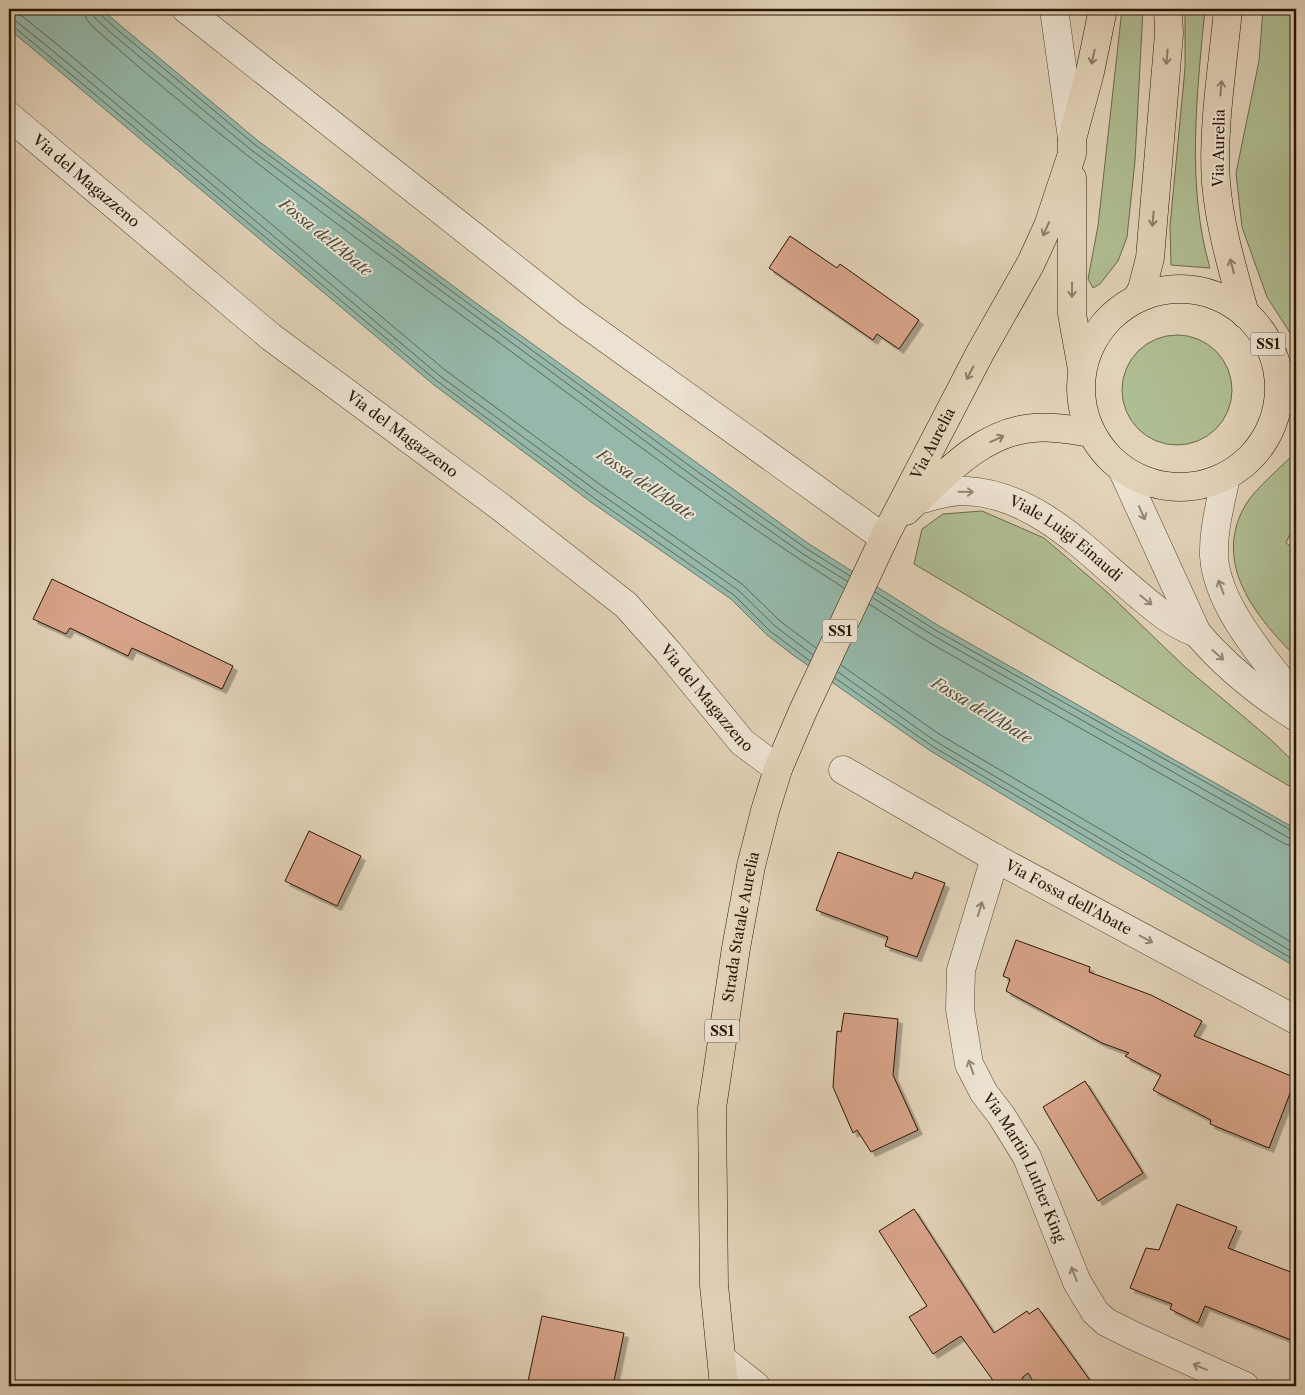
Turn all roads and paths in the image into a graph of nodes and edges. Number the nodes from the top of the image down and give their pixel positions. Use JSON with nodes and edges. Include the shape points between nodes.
{"nodes":[{"id":1,"x":186,"y":9,"type":"edge"},
{"id":2,"x":1054,"y":9,"type":"edge"},
{"id":3,"x":1103,"y":9,"type":"edge"},
{"id":4,"x":1168,"y":9,"type":"edge"},
{"id":5,"x":1228,"y":9,"type":"edge"},
{"id":6,"x":9,"y":116,"type":"edge"},
{"id":7,"x":1072,"y":146,"type":"junction"},
{"id":8,"x":1137,"y":298,"type":"junction"},
{"id":9,"x":1245,"y":314,"type":"junction"},
{"id":10,"x":1082,"y":371,"type":"junction"},
{"id":11,"x":1091,"y":433,"type":"junction"},
{"id":12,"x":1122,"y":469,"type":"junction"},
{"id":13,"x":1226,"y":476,"type":"junction"},
{"id":14,"x":918,"y":500,"type":"junction"},
{"id":15,"x":885,"y":537,"type":"junction"},
{"id":16,"x":1197,"y":633,"type":"junction"},
{"id":17,"x":1296,"y":700,"type":"edge"},
{"id":18,"x":1296,"y":717,"type":"edge"},
{"id":19,"x":778,"y":769,"type":"junction"},
{"id":20,"x":843,"y":770,"type":"dead end"},
{"id":21,"x":995,"y":858,"type":"junction"},
{"id":22,"x":1296,"y":1020,"type":"edge"},
{"id":23,"x":722,"y":1359,"type":"junction"},
{"id":24,"x":724,"y":1386,"type":"edge"},
{"id":25,"x":756,"y":1386,"type":"edge"},
{"id":26,"x":1245,"y":1386,"type":"edge"}],
"edges":[{"from":1,"to":15,"type":"street","via":[[572,314]]},
{"from":2,"to":7,"type":"street"},
{"from":3,"to":7,"type":"main road","name":"Via Aurelia","one_way":true},
{"from":4,"to":8,"type":"main road","one_way":true,"via":[[1169,34],[1150,258]]},
{"from":9,"to":5,"type":"main road","name":"Via Aurelia","one_way":true,"via":[[1224,232],[1216,182],[1216,138]]},
{"from":6,"to":19,"type":"street","name":"Via del Magazzeno","via":[[271,337],[502,508],[626,605],[742,742]]},
{"from":7,"to":10,"type":"main road","name":"Via Aurelia","one_way":true,"via":[[1072,314]]},
{"from":7,"to":15,"type":"main road","name":"Via Aurelia","one_way":true,"via":[[1048,226],[1031,263],[980,353]]},
{"from":8,"to":9,"type":"main road","number":"SS1","via":[[1159,292],[1204,292]]},
{"from":8,"to":10,"type":"main road","number":"SS1","via":[[1105,323],[1090,345]]},
{"from":9,"to":13,"type":"main road","number":"SS1","via":[[1270,348],[1277,368],[1279,389],[1269,431],[1244,465]]},
{"from":10,"to":11,"type":"main road","number":"SS1","via":[[1084,413]]},
{"from":11,"to":12,"type":"main road","number":"SS1","via":[[1104,452]]},
{"from":14,"to":11,"type":"main road","name":"Via Aurelia","one_way":true,"via":[[967,456],[1011,432],[1035,428]]},
{"from":12,"to":13,"type":"main road","number":"SS1","via":[[1155,484],[1173,487],[1191,487]]},
{"from":12,"to":16,"type":"street","name":"Viale Luigi Einaudi","one_way":true},
{"from":17,"to":13,"type":"street","one_way":true,"via":[[1232,610],[1221,589],[1214,545]]},
{"from":14,"to":15,"type":"main road","name":"Via Aurelia"},
{"from":14,"to":16,"type":"street","name":"Viale Luigi Einaudi","one_way":true,"via":[[966,491],[996,495],[1025,506],[1053,524],[1173,622]]},
{"from":15,"to":19,"type":"main road","name":"Strada Statale Aurelia","number":"SS1"},
{"from":16,"to":18,"type":"street","name":"Viale Luigi Einaudi","one_way":true,"via":[[1259,691]]},
{"from":19,"to":23,"type":"main road","name":"Strada Statale Aurelia","number":"SS1","via":[[751,866],[712,1108],[714,1285]]},
{"from":20,"to":21,"type":"street","name":"Via Fossa dell'Abate"},
{"from":21,"to":22,"type":"street","name":"Via Fossa dell'Abate","one_way":true},
{"from":26,"to":21,"type":"street","name":"Via Martin Luther King","one_way":true,"via":[[1134,1336],[1106,1322],[1096,1312],[1077,1282],[1027,1157],[977,1082],[969,1064],[962,1028],[961,970]]},
{"from":23,"to":24,"type":"main road","name":"Strada Statale Aurelia","number":"SS1"},
{"from":23,"to":25,"type":"street"}]}
